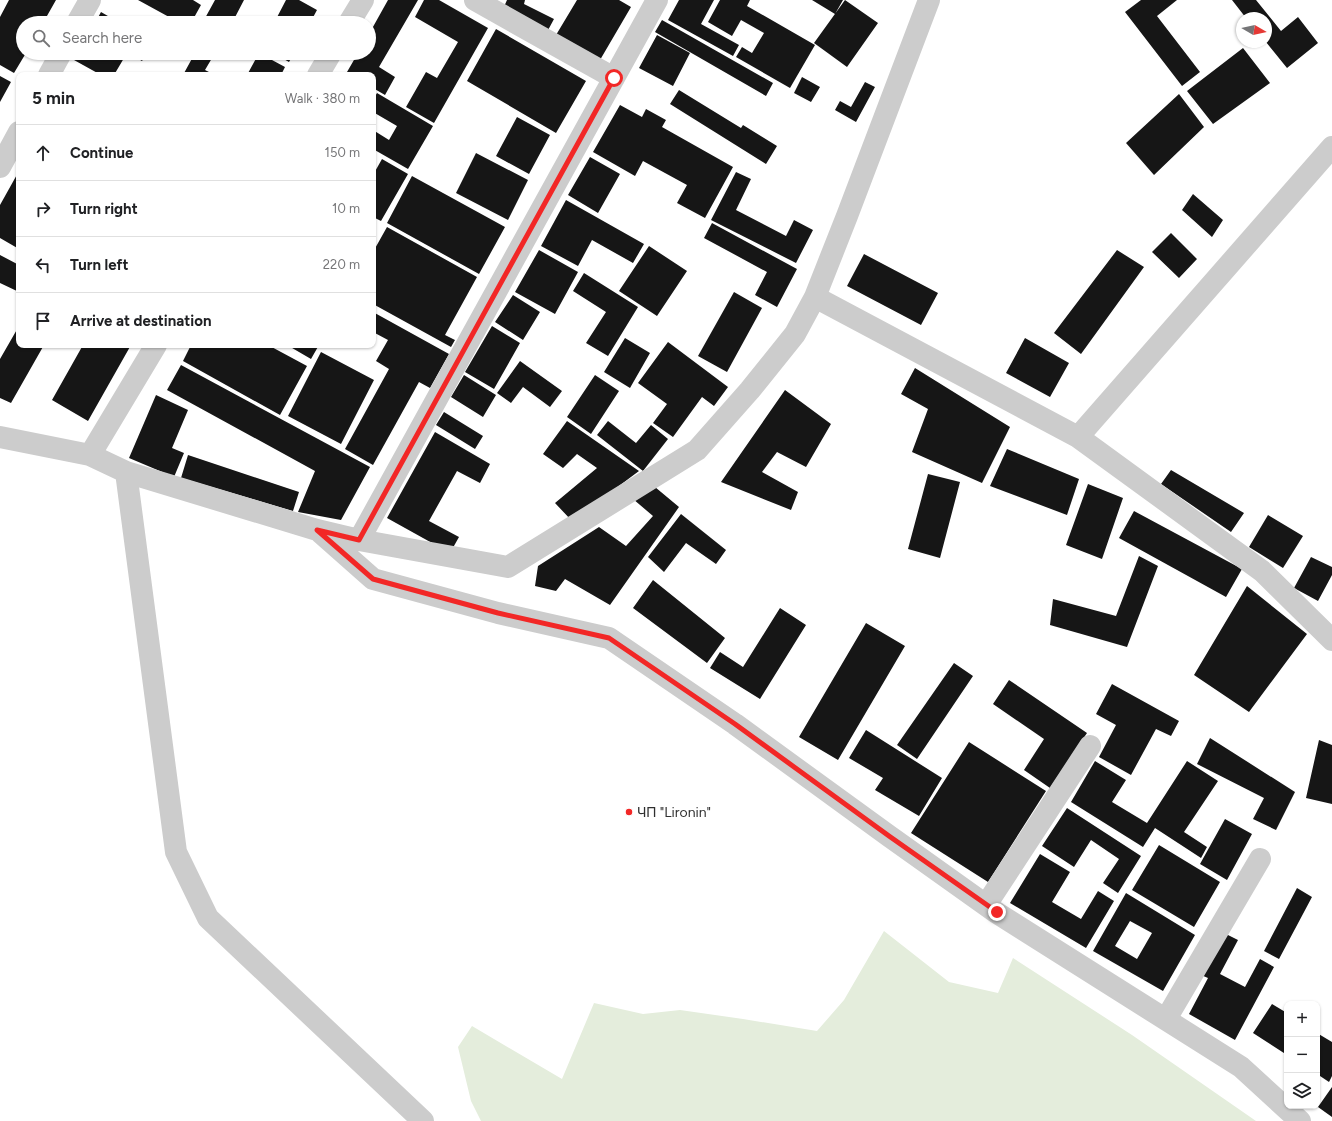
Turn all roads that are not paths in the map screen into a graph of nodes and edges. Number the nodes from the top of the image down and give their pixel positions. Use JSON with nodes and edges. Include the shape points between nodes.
{"nodes":[{"id":1,"x":90,"y":0,"type":"edge"},
{"id":2,"x":362,"y":0,"type":"edge"},
{"id":3,"x":475,"y":0,"type":"edge"},
{"id":4,"x":657,"y":0,"type":"edge"},
{"id":5,"x":929,"y":0,"type":"edge"},
{"id":6,"x":81,"y":16,"type":"edge"},
{"id":7,"x":353,"y":16,"type":"edge"},
{"id":8,"x":57,"y":60,"type":"edge"},
{"id":9,"x":327,"y":60,"type":"edge"},
{"id":10,"x":51,"y":72,"type":"edge"},
{"id":11,"x":320,"y":72,"type":"edge"},
{"id":12,"x":614,"y":78,"type":"junction"},
{"id":13,"x":16,"y":138,"type":"edge"},
{"id":14,"x":1332,"y":147,"type":"edge"},
{"id":15,"x":0,"y":167,"type":"edge"},
{"id":16,"x":815,"y":296,"type":"junction"},
{"id":17,"x":154,"y":348,"type":"edge"},
{"id":18,"x":0,"y":437,"type":"edge"},
{"id":19,"x":1078,"y":437,"type":"junction"},
{"id":20,"x":90,"y":455,"type":"junction"},
{"id":21,"x":126,"y":472,"type":"junction"},
{"id":22,"x":317,"y":530,"type":"junction"},
{"id":23,"x":359,"y":540,"type":"junction"},
{"id":24,"x":1332,"y":640,"type":"edge"},
{"id":25,"x":1090,"y":746,"type":"dead end"},
{"id":26,"x":1260,"y":859,"type":"dead end"},
{"id":27,"x":986,"y":905,"type":"junction"},
{"id":28,"x":1166,"y":1019,"type":"junction"},
{"id":29,"x":423,"y":1121,"type":"edge"},
{"id":30,"x":1300,"y":1121,"type":"edge"}],
"edges":[{"from":1,"to":6,"type":"street"},
{"from":2,"to":7,"type":"street"},
{"from":3,"to":12,"type":"street"},
{"from":4,"to":12,"type":"street"},
{"from":5,"to":16,"type":"street"},
{"from":8,"to":10,"type":"street"},
{"from":9,"to":11,"type":"street"},
{"from":12,"to":23,"type":"street"},
{"from":13,"to":15,"type":"street"},
{"from":14,"to":19,"type":"street"},
{"from":16,"to":19,"type":"street"},
{"from":16,"to":23,"type":"street","via":[[795,334],[697,450],[508,567]]},
{"from":17,"to":20,"type":"street"},
{"from":18,"to":20,"type":"street"},
{"from":19,"to":24,"type":"street","via":[[1262,571]]},
{"from":20,"to":21,"type":"street"},
{"from":21,"to":22,"type":"street"},
{"from":21,"to":29,"type":"street","via":[[176,852],[208,918]]},
{"from":22,"to":23,"type":"street"},
{"from":22,"to":27,"type":"street","via":[[373,579],[498,613],[609,638],[735,724]]},
{"from":25,"to":27,"type":"street"},
{"from":26,"to":28,"type":"street"},
{"from":27,"to":28,"type":"street"},
{"from":28,"to":30,"type":"street","via":[[1241,1067]]}]}
